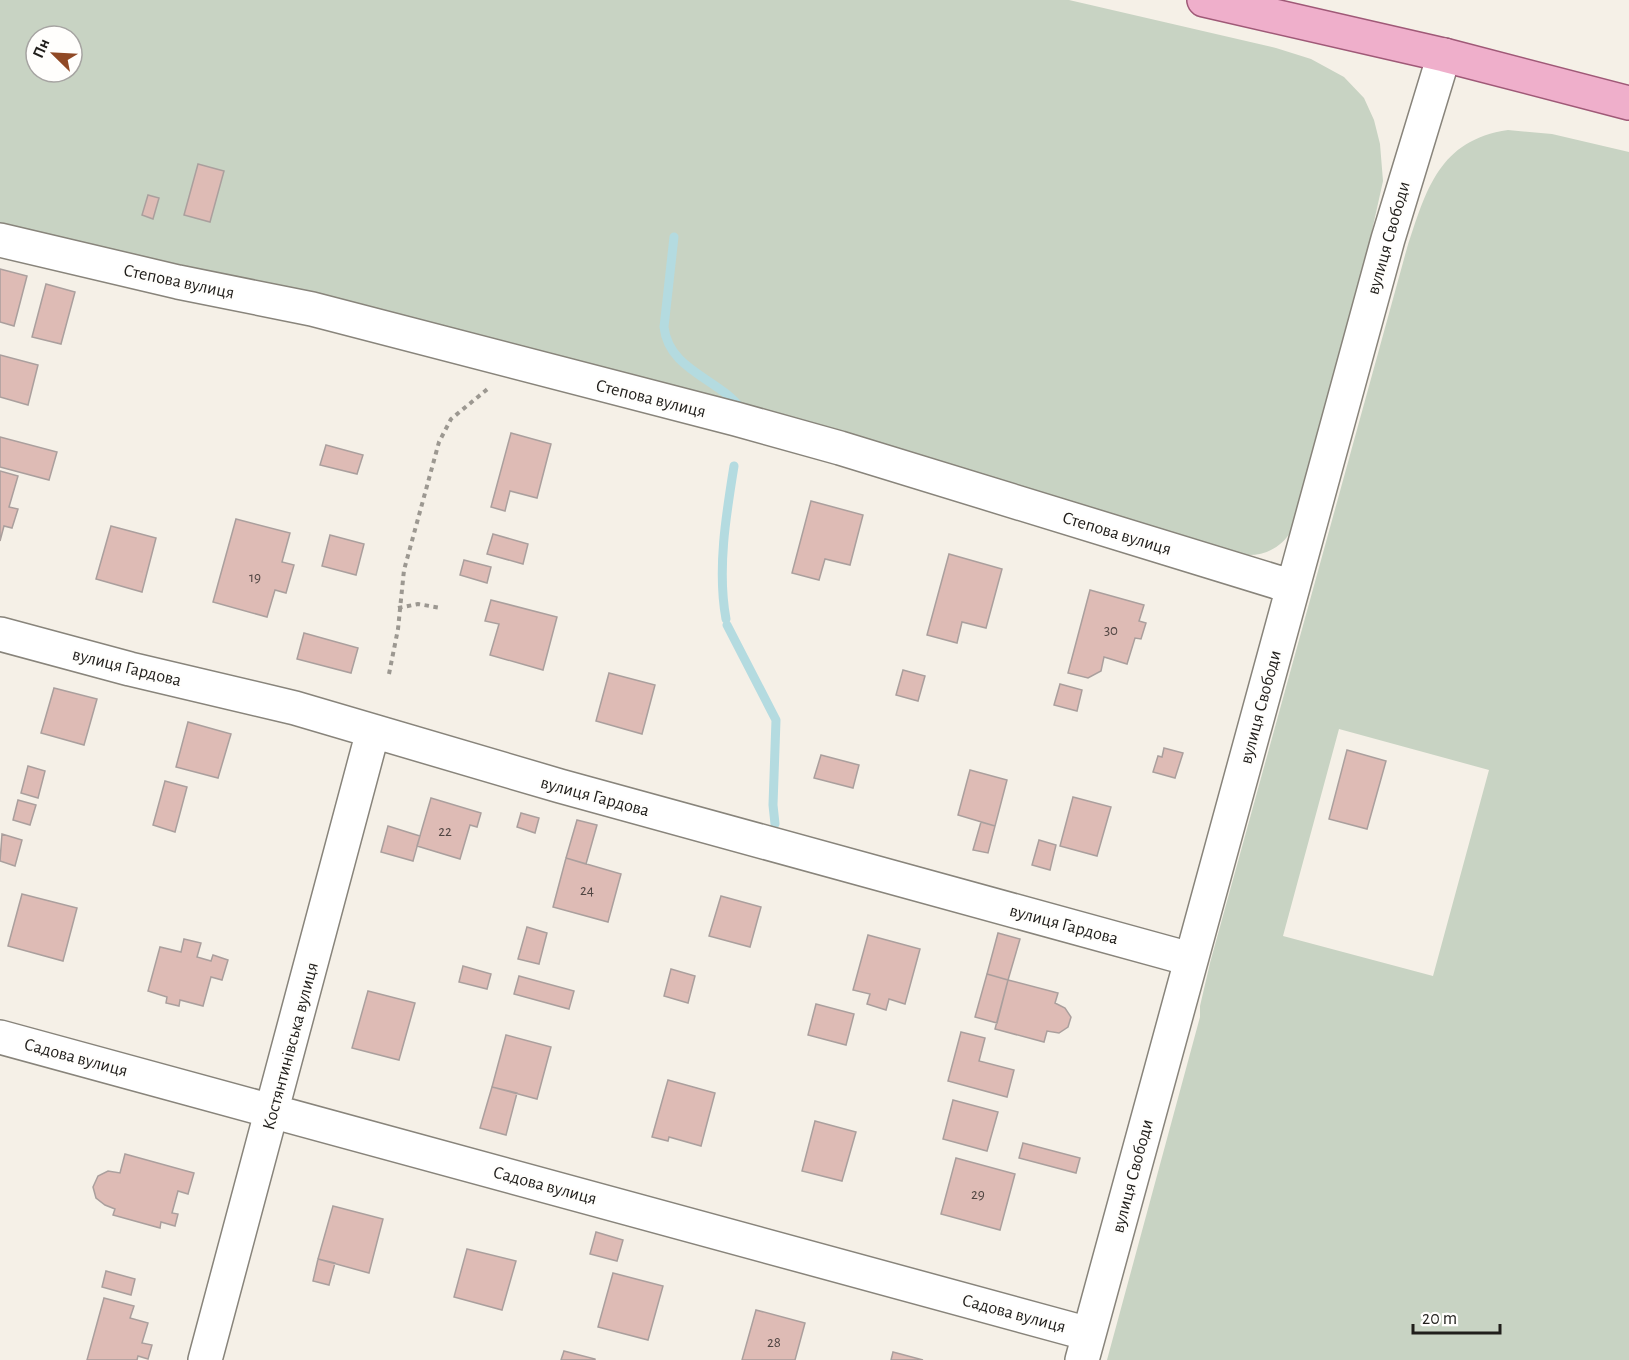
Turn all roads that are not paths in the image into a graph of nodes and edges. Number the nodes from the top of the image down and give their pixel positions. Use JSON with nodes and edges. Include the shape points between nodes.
{"nodes":[{"id":1,"x":1204,"y":0,"type":"edge"},
{"id":2,"x":1444,"y":55,"type":"junction"},
{"id":3,"x":1629,"y":103,"type":"edge"},
{"id":4,"x":0,"y":240,"type":"edge"},
{"id":5,"x":1293,"y":587,"type":"junction"},
{"id":6,"x":0,"y":634,"type":"edge"},
{"id":7,"x":373,"y":731,"type":"junction"},
{"id":8,"x":1190,"y":959,"type":"junction"},
{"id":9,"x":0,"y":1037,"type":"edge"},
{"id":10,"x":273,"y":1111,"type":"junction"},
{"id":11,"x":1086,"y":1347,"type":"edge"},
{"id":12,"x":205,"y":1360,"type":"edge"}],
"edges":[{"from":1,"to":2,"type":"main road"},
{"from":2,"to":3,"type":"main road"},
{"from":2,"to":5,"type":"street","name":"вулиця Свободи","via":[[1384,250]]},
{"from":4,"to":5,"type":"street","name":"Степова вулиця","via":[[312,309],[840,448]]},
{"from":5,"to":8,"type":"street","name":"вулиця Свободи"},
{"from":6,"to":7,"type":"street","name":"вулиця Гардова"},
{"from":7,"to":8,"type":"street","name":"вулиця Гардова","via":[[571,790]]},
{"from":7,"to":10,"type":"street","name":"Костянтинівська вулиця"},
{"from":8,"to":11,"type":"street","name":"вулиця Свободи"},
{"from":9,"to":10,"type":"street","name":"Садова вулиця"},
{"from":10,"to":11,"type":"street","name":"Садова вулиця"},
{"from":10,"to":12,"type":"street","name":"Костянтинівська вулиця"}]}
